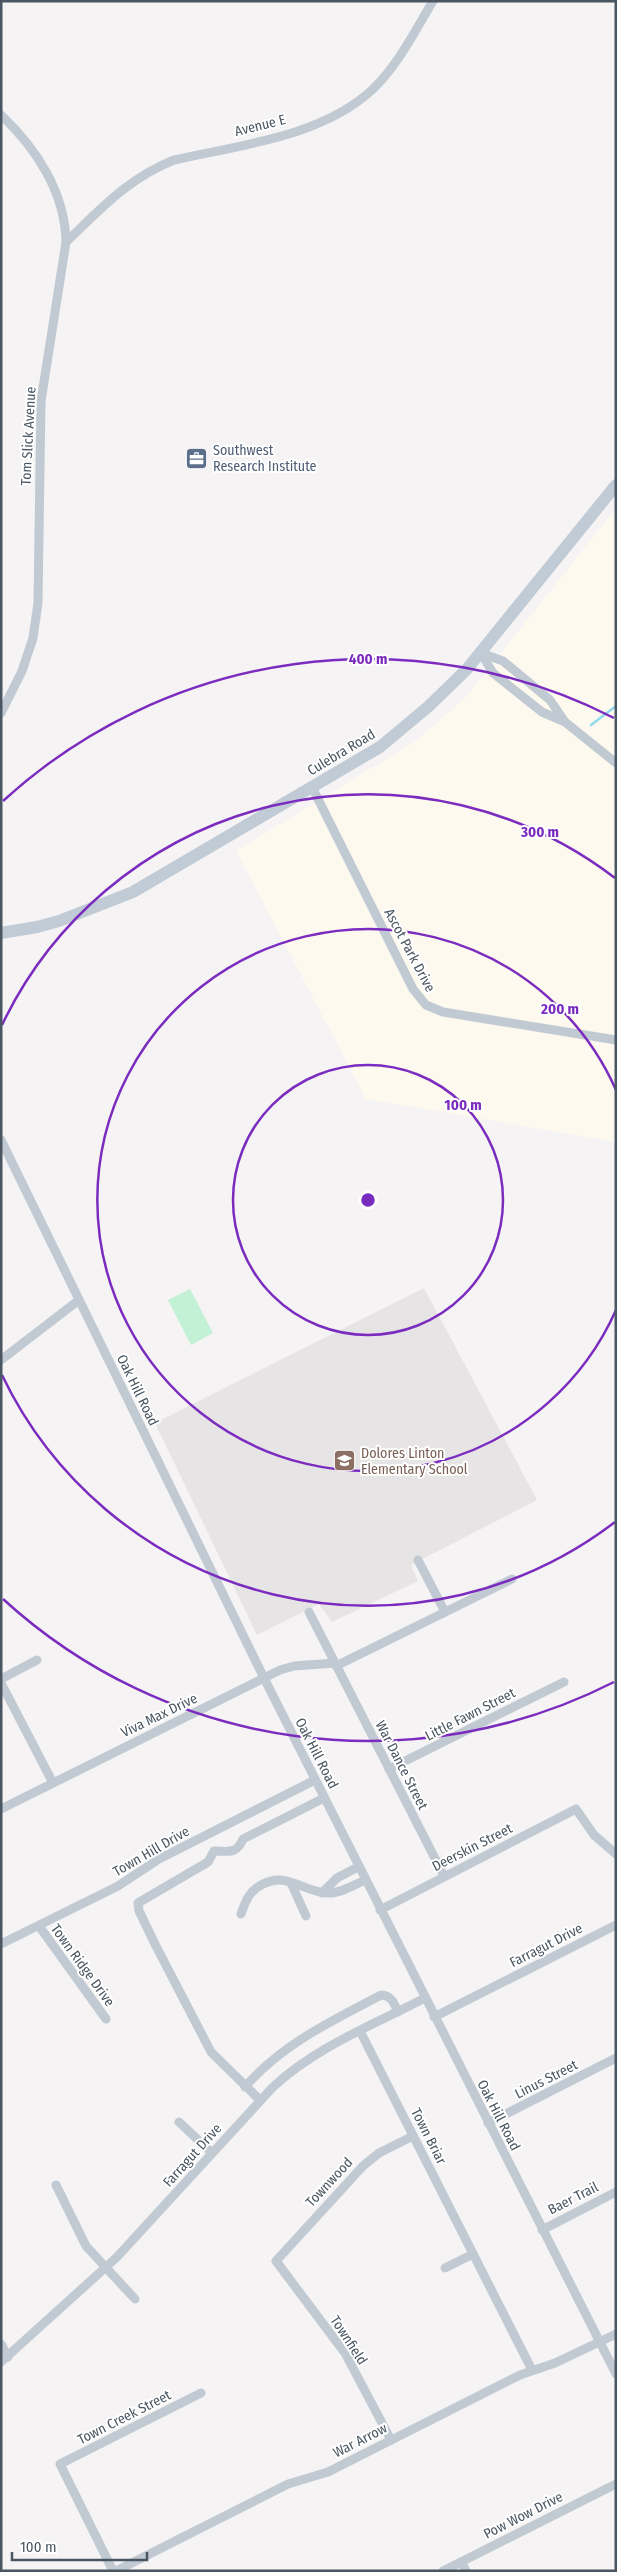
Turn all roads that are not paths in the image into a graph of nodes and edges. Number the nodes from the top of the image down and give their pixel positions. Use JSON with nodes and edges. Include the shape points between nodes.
{"nodes":[{"id":1,"x":434,"y":1,"type":"edge"},
{"id":2,"x":1,"y":115,"type":"edge"},
{"id":3,"x":66,"y":242,"type":"junction"},
{"id":4,"x":616,"y":485,"type":"edge"},
{"id":5,"x":481,"y":653,"type":"junction"},
{"id":6,"x":1,"y":713,"type":"edge"},
{"id":7,"x":566,"y":722,"type":"junction"},
{"id":8,"x":616,"y":763,"type":"edge"},
{"id":9,"x":312,"y":787,"type":"junction"},
{"id":10,"x":1,"y":933,"type":"edge"},
{"id":11,"x":616,"y":1040,"type":"edge"},
{"id":12,"x":1,"y":1140,"type":"edge"},
{"id":13,"x":79,"y":1300,"type":"junction"},
{"id":14,"x":1,"y":1360,"type":"edge"},
{"id":15,"x":418,"y":1560,"type":"dead end"},
{"id":16,"x":512,"y":1579,"type":"dead end"},
{"id":17,"x":309,"y":1612,"type":"dead end"},
{"id":18,"x":445,"y":1612,"type":"junction"},
{"id":19,"x":37,"y":1660,"type":"dead end"},
{"id":20,"x":336,"y":1664,"type":"junction"},
{"id":21,"x":264,"y":1678,"type":"junction"},
{"id":22,"x":1,"y":1679,"type":"edge"},
{"id":23,"x":564,"y":1682,"type":"dead end"},
{"id":24,"x":1,"y":1683,"type":"edge"},
{"id":25,"x":389,"y":1769,"type":"junction"},
{"id":26,"x":315,"y":1780,"type":"junction"},
{"id":27,"x":53,"y":1783,"type":"junction"},
{"id":28,"x":324,"y":1798,"type":"junction"},
{"id":29,"x":1,"y":1809,"type":"edge"},
{"id":30,"x":616,"y":1854,"type":"edge"},
{"id":31,"x":358,"y":1866,"type":"junction"},
{"id":32,"x":444,"y":1876,"type":"junction"},
{"id":33,"x":365,"y":1880,"type":"junction"},
{"id":34,"x":291,"y":1882,"type":"junction"},
{"id":35,"x":322,"y":1893,"type":"junction"},
{"id":36,"x":380,"y":1910,"type":"junction"},
{"id":37,"x":241,"y":1914,"type":"dead end"},
{"id":38,"x":306,"y":1916,"type":"dead end"},
{"id":39,"x":616,"y":1925,"type":"edge"},
{"id":40,"x":39,"y":1926,"type":"junction"},
{"id":41,"x":1,"y":1944,"type":"edge"},
{"id":42,"x":425,"y":1998,"type":"junction"},
{"id":43,"x":398,"y":2012,"type":"junction"},
{"id":44,"x":434,"y":2016,"type":"junction"},
{"id":45,"x":106,"y":2019,"type":"dead end"},
{"id":46,"x":360,"y":2031,"type":"junction"},
{"id":47,"x":616,"y":2058,"type":"edge"},
{"id":48,"x":245,"y":2086,"type":"junction"},
{"id":49,"x":260,"y":2100,"type":"junction"},
{"id":50,"x":179,"y":2122,"type":"dead end"},
{"id":51,"x":488,"y":2123,"type":"junction"},
{"id":52,"x":413,"y":2136,"type":"junction"},
{"id":53,"x":212,"y":2153,"type":"junction"},
{"id":54,"x":56,"y":2185,"type":"dead end"},
{"id":55,"x":616,"y":2192,"type":"edge"},
{"id":56,"x":542,"y":2230,"type":"junction"},
{"id":57,"x":473,"y":2254,"type":"junction"},
{"id":58,"x":276,"y":2260,"type":"joint"},
{"id":59,"x":105,"y":2268,"type":"junction"},
{"id":60,"x":446,"y":2268,"type":"dead end"},
{"id":61,"x":135,"y":2299,"type":"dead end"},
{"id":62,"x":616,"y":2334,"type":"edge"},
{"id":63,"x":598,"y":2340,"type":"junction"},
{"id":64,"x":1,"y":2344,"type":"edge"},
{"id":65,"x":5,"y":2360,"type":"edge"},
{"id":66,"x":532,"y":2370,"type":"junction"},
{"id":67,"x":616,"y":2374,"type":"edge"},
{"id":68,"x":201,"y":2393,"type":"dead end"},
{"id":69,"x":391,"y":2440,"type":"junction"},
{"id":70,"x":616,"y":2484,"type":"edge"},
{"id":71,"x":461,"y":2562,"type":"junction"},
{"id":72,"x":114,"y":2571,"type":"edge"},
{"id":73,"x":443,"y":2571,"type":"edge"},
{"id":74,"x":466,"y":2571,"type":"edge"}],
"edges":[{"from":1,"to":3,"type":"street","name":"Avenue E","via":[[389,71],[354,103],[303,128],[157,166],[120,190]]},
{"from":2,"to":3,"type":"street","name":"Tom Slick Avenue","via":[[19,131],[44,166],[64,222]]},
{"from":3,"to":6,"type":"street","name":"Tom Slick Avenue","via":[[41,401],[38,603],[33,638],[22,671]]},
{"from":4,"to":5,"type":"main road","name":"Culebra Road"},
{"from":5,"to":7,"type":"street","via":[[503,661],[550,700]]},
{"from":5,"to":7,"type":"street","via":[[492,673],[542,712]]},
{"from":5,"to":9,"type":"main road","name":"Culebra Road","via":[[448,688],[380,747]]},
{"from":7,"to":8,"type":"street"},
{"from":9,"to":10,"type":"main road","name":"Culebra Road","via":[[133,892],[37,928]]},
{"from":9,"to":11,"type":"street","name":"Ascot Park Drive","via":[[413,990],[426,1005],[443,1012]]},
{"from":12,"to":13,"type":"street","name":"Oak Hill Road"},
{"from":13,"to":14,"type":"street"},
{"from":13,"to":21,"type":"street","name":"Oak Hill Road"},
{"from":15,"to":18,"type":"street"},
{"from":16,"to":18,"type":"street","name":"Viva Max Drive"},
{"from":17,"to":20,"type":"street","name":"War Dance Street"},
{"from":18,"to":20,"type":"street","name":"Viva Max Drive"},
{"from":19,"to":22,"type":"street"},
{"from":20,"to":21,"type":"street","name":"Viva Max Drive","via":[[294,1666]]},
{"from":20,"to":25,"type":"street","name":"War Dance Street"},
{"from":21,"to":26,"type":"street","name":"Oak Hill Road"},
{"from":21,"to":27,"type":"street","name":"Viva Max Drive"},
{"from":23,"to":25,"type":"street","name":"Little Fawn Street"},
{"from":24,"to":27,"type":"street"},
{"from":25,"to":32,"type":"street","name":"War Dance Street"},
{"from":26,"to":28,"type":"street","name":"Oak Hill Road"},
{"from":26,"to":40,"type":"street","name":"Town Hill Drive","via":[[159,1859],[118,1886]]},
{"from":27,"to":29,"type":"street","name":"Viva Max Drive"},
{"from":28,"to":31,"type":"street","name":"Oak Hill Road"},
{"from":28,"to":48,"type":"street","via":[[243,1839],[233,1852],[214,1851],[208,1862],[138,1903],[156,1946],[211,2052]]},
{"from":30,"to":32,"type":"street","name":"Deerskin Street","via":[[594,1835],[576,1810]]},
{"from":31,"to":33,"type":"street","name":"Oak Hill Road"},
{"from":31,"to":35,"type":"street","via":[[337,1878]]},
{"from":32,"to":36,"type":"street","name":"Deerskin Street"},
{"from":33,"to":35,"type":"street","via":[[331,1893]]},
{"from":33,"to":36,"type":"street","name":"Oak Hill Road"},
{"from":34,"to":35,"type":"street"},
{"from":34,"to":37,"type":"street","via":[[272,1879],[256,1887],[247,1897]]},
{"from":34,"to":38,"type":"street"},
{"from":36,"to":42,"type":"street","name":"Oak Hill Road"},
{"from":39,"to":44,"type":"street","name":"Farragut Drive"},
{"from":40,"to":41,"type":"street","name":"Town Hill Drive"},
{"from":40,"to":45,"type":"street","name":"Town Ridge Drive"},
{"from":42,"to":43,"type":"street","name":"Farragut Drive"},
{"from":42,"to":44,"type":"street","name":"Oak Hill Road"},
{"from":43,"to":46,"type":"street","name":"Farragut Drive"},
{"from":43,"to":48,"type":"street","via":[[392,2000],[381,1995],[304,2036]]},
{"from":44,"to":51,"type":"street","name":"Oak Hill Road"},
{"from":46,"to":49,"type":"street","name":"Farragut Drive","via":[[290,2071]]},
{"from":46,"to":52,"type":"street","name":"Town Briar"},
{"from":47,"to":51,"type":"street","name":"Linus Street"},
{"from":48,"to":49,"type":"street"},
{"from":49,"to":53,"type":"street","name":"Farragut Drive"},
{"from":50,"to":53,"type":"street"},
{"from":51,"to":56,"type":"street","name":"Oak Hill Road"},
{"from":52,"to":57,"type":"street","name":"Town Briar"},
{"from":52,"to":58,"type":"street","name":"Townwood","via":[[379,2153],[362,2166]]},
{"from":53,"to":59,"type":"street","name":"Farragut Drive"},
{"from":54,"to":59,"type":"street","via":[[86,2246]]},
{"from":55,"to":56,"type":"street","name":"Baer Trail"},
{"from":56,"to":63,"type":"street","name":"Oak Hill Road"},
{"from":57,"to":60,"type":"street"},
{"from":57,"to":66,"type":"street","name":"Town Briar"},
{"from":58,"to":69,"type":"street","name":"Townfield","via":[[344,2353]]},
{"from":59,"to":61,"type":"street"},
{"from":59,"to":65,"type":"street","name":"Farragut Drive"},
{"from":62,"to":63,"type":"street","name":"War Arrow"},
{"from":63,"to":66,"type":"street","name":"War Arrow","via":[[555,2363]]},
{"from":63,"to":67,"type":"street","name":"Oak Hill Road"},
{"from":64,"to":65,"type":"street"},
{"from":66,"to":69,"type":"street","name":"War Arrow"},
{"from":68,"to":72,"type":"street","name":"Town Creek Street","via":[[60,2464]]},
{"from":69,"to":72,"type":"street","name":"War Arrow","via":[[328,2472],[288,2484]]},
{"from":70,"to":71,"type":"street","name":"Pow Wow Drive"},
{"from":71,"to":73,"type":"street","name":"Pow Wow Drive"},
{"from":71,"to":74,"type":"street"}]}
